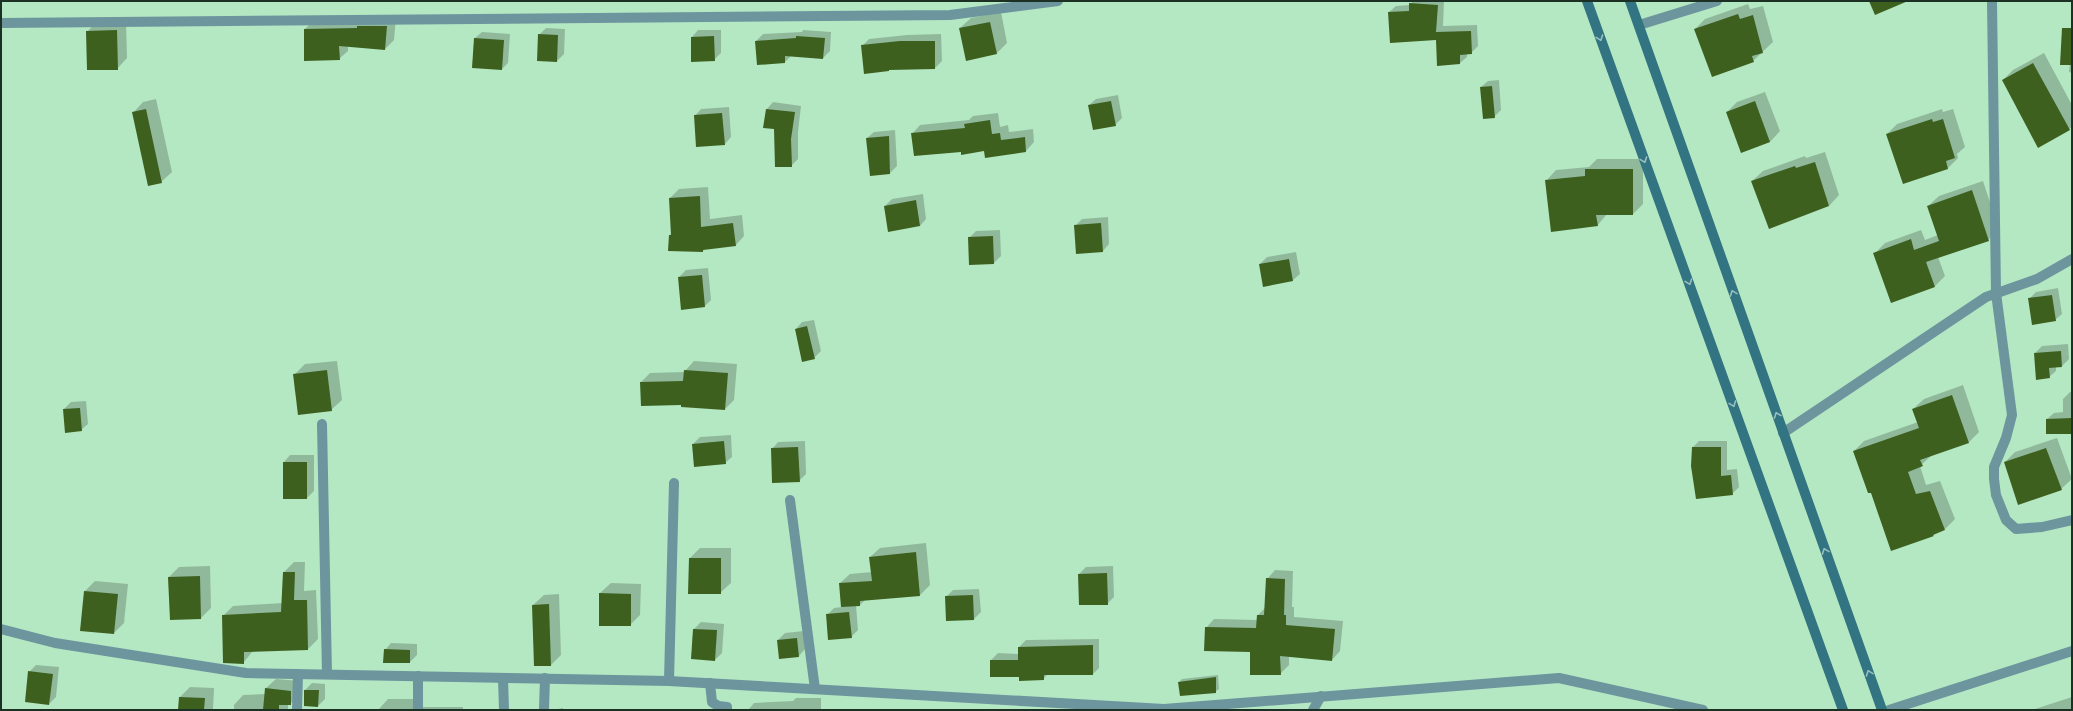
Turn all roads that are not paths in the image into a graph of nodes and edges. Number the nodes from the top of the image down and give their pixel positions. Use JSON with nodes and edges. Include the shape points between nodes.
{"nodes":[{"id":1,"x":1058,"y":1,"type":"edge"},
{"id":2,"x":1587,"y":1,"type":"edge"},
{"id":3,"x":1630,"y":1,"type":"edge"},
{"id":4,"x":1717,"y":1,"type":"edge"},
{"id":5,"x":1992,"y":1,"type":"edge"},
{"id":6,"x":1,"y":23,"type":"edge"},
{"id":7,"x":1639,"y":26,"type":"junction"},
{"id":8,"x":2072,"y":259,"type":"edge"},
{"id":9,"x":1996,"y":293,"type":"junction"},
{"id":10,"x":322,"y":424,"type":"dead end"},
{"id":11,"x":1783,"y":433,"type":"junction"},
{"id":12,"x":674,"y":483,"type":"dead end"},
{"id":13,"x":790,"y":500,"type":"dead end"},
{"id":14,"x":2072,"y":520,"type":"edge"},
{"id":15,"x":1,"y":629,"type":"edge"},
{"id":16,"x":2072,"y":651,"type":"edge"},
{"id":17,"x":298,"y":674,"type":"junction"},
{"id":18,"x":327,"y":674,"type":"junction"},
{"id":19,"x":418,"y":676,"type":"junction"},
{"id":20,"x":503,"y":678,"type":"junction"},
{"id":21,"x":544,"y":678,"type":"junction"},
{"id":22,"x":669,"y":681,"type":"junction"},
{"id":23,"x":710,"y":683,"type":"junction"},
{"id":24,"x":815,"y":689,"type":"junction"},
{"id":25,"x":1321,"y":696,"type":"junction"},
{"id":26,"x":544,"y":709,"type":"dead end"},
{"id":27,"x":1164,"y":709,"type":"edge"},
{"id":28,"x":297,"y":710,"type":"edge"},
{"id":29,"x":418,"y":710,"type":"edge"},
{"id":30,"x":504,"y":710,"type":"edge"},
{"id":31,"x":727,"y":710,"type":"edge"},
{"id":32,"x":1314,"y":710,"type":"edge"},
{"id":33,"x":1703,"y":710,"type":"edge"},
{"id":34,"x":1843,"y":710,"type":"edge"},
{"id":35,"x":1882,"y":710,"type":"edge"},
{"id":36,"x":1888,"y":710,"type":"edge"}],
"edges":[{"from":1,"to":6,"type":"street","via":[[950,15]]},
{"from":2,"to":34,"type":"main road","one_way":true},
{"from":3,"to":7,"type":"main road"},
{"from":4,"to":7,"type":"street"},
{"from":5,"to":9,"type":"street"},
{"from":11,"to":7,"type":"main road","one_way":true},
{"from":8,"to":9,"type":"street","via":[[2037,279]]},
{"from":9,"to":11,"type":"street","via":[[1976,303]]},
{"from":9,"to":14,"type":"street","via":[[2012,415],[1994,467],[1996,495],[2006,520],[2016,529],[2042,527]]},
{"from":10,"to":18,"type":"street"},
{"from":35,"to":11,"type":"main road","one_way":true},
{"from":12,"to":22,"type":"street"},
{"from":13,"to":24,"type":"street"},
{"from":15,"to":17,"type":"street","via":[[55,643],[176,663],[246,673]]},
{"from":16,"to":36,"type":"street"},
{"from":17,"to":18,"type":"street"},
{"from":17,"to":28,"type":"street"},
{"from":18,"to":19,"type":"street"},
{"from":19,"to":20,"type":"street"},
{"from":19,"to":29,"type":"street"},
{"from":20,"to":21,"type":"street"},
{"from":20,"to":30,"type":"street"},
{"from":21,"to":22,"type":"street"},
{"from":21,"to":26,"type":"street"},
{"from":22,"to":23,"type":"street"},
{"from":23,"to":24,"type":"street"},
{"from":23,"to":31,"type":"street","via":[[712,702],[727,707]]},
{"from":24,"to":27,"type":"street"},
{"from":25,"to":27,"type":"street"},
{"from":25,"to":32,"type":"street"},
{"from":25,"to":33,"type":"street","via":[[1559,678]]}]}
